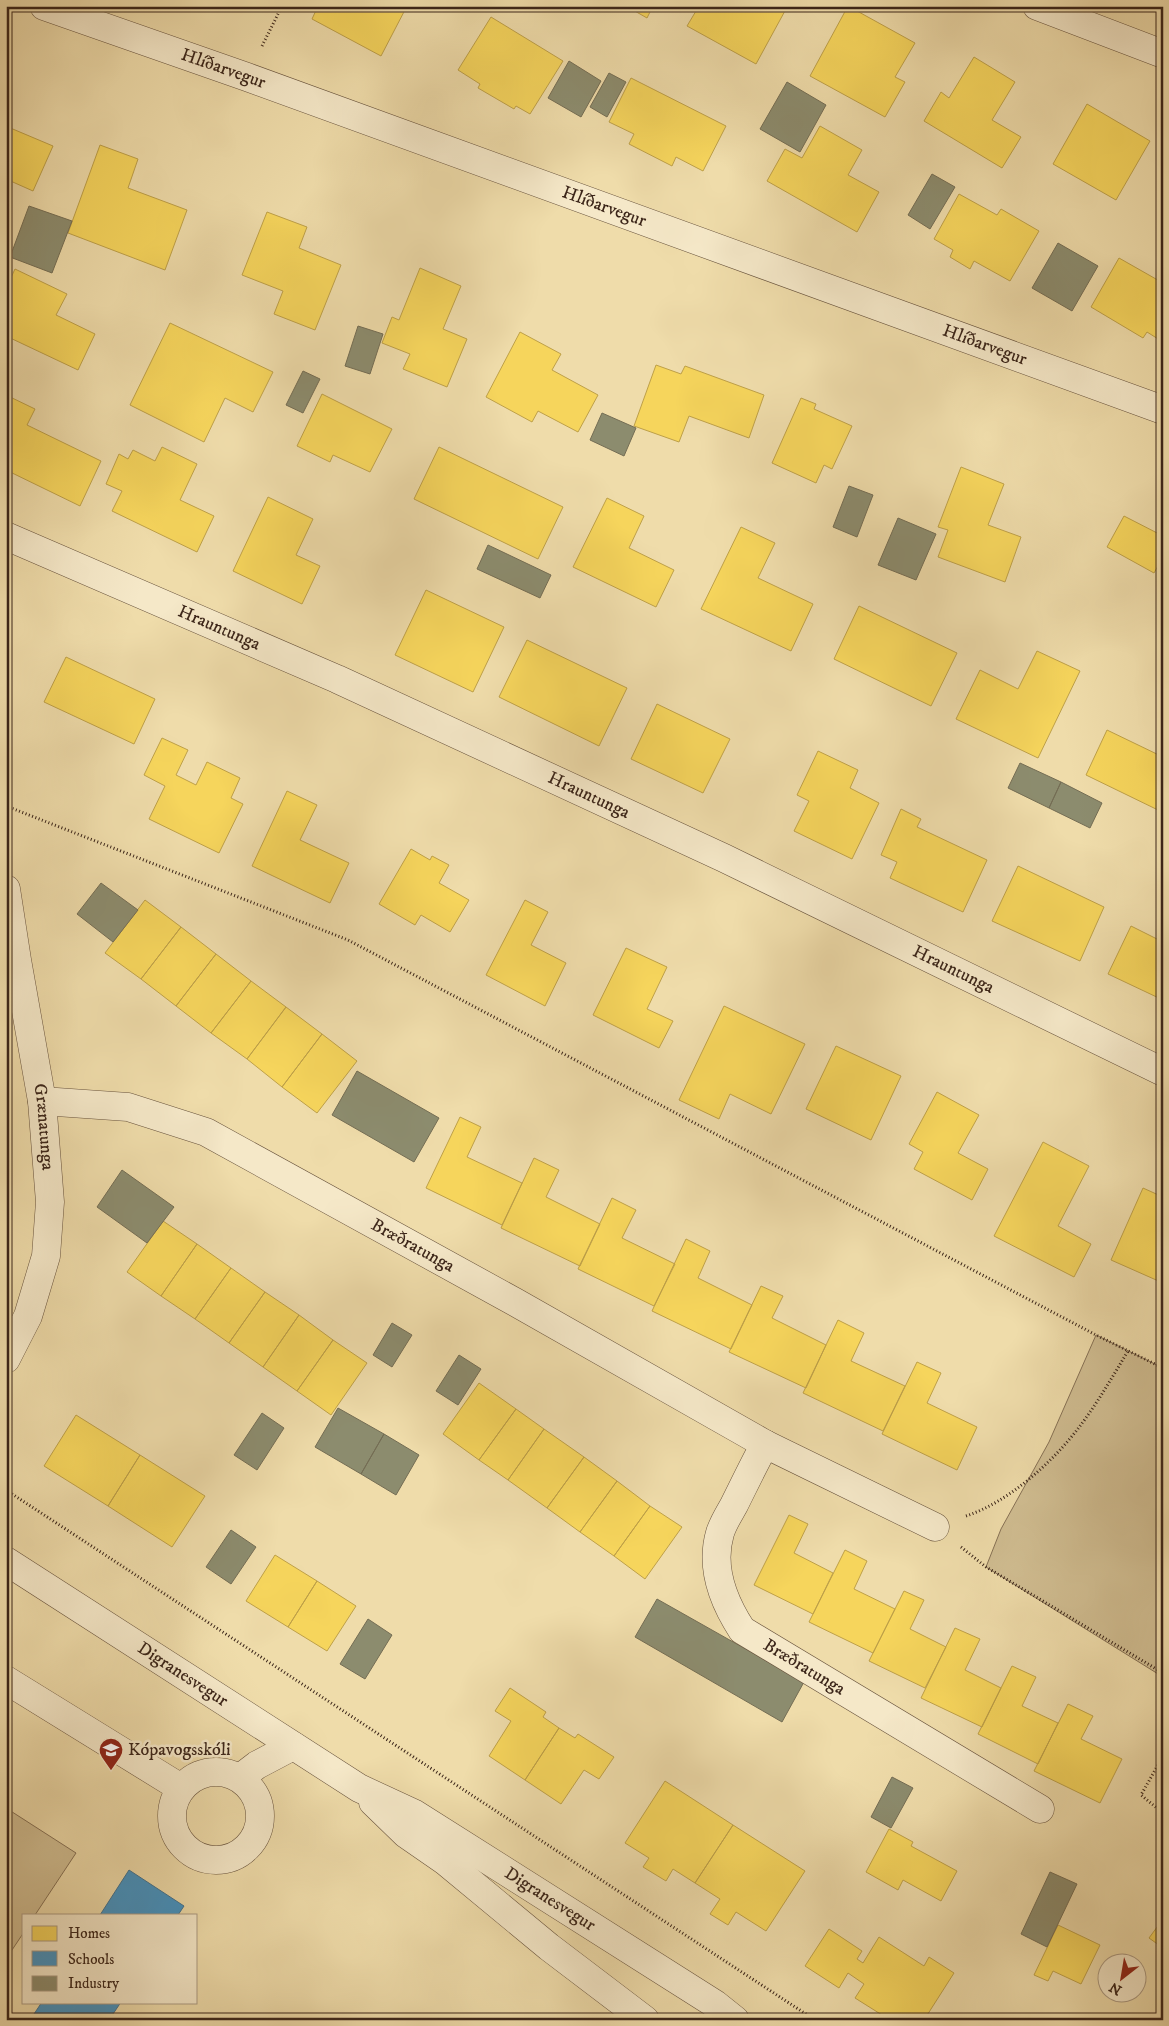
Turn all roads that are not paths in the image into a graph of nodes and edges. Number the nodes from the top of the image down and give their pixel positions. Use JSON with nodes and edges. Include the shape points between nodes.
{"nodes":[{"id":1,"x":44,"y":6,"type":"edge"},
{"id":2,"x":1037,"y":6,"type":"edge"},
{"id":3,"x":1163,"y":54,"type":"edge"},
{"id":4,"x":1163,"y":410,"type":"edge"},
{"id":5,"x":6,"y":536,"type":"edge"},
{"id":6,"x":6,"y":889,"type":"edge"},
{"id":7,"x":1163,"y":1072,"type":"edge"},
{"id":8,"x":42,"y":1101,"type":"junction"},
{"id":9,"x":6,"y":1359,"type":"edge"},
{"id":10,"x":765,"y":1444,"type":"junction"},
{"id":11,"x":935,"y":1527,"type":"road end"},
{"id":12,"x":6,"y":1561,"type":"edge"},
{"id":13,"x":6,"y":1680,"type":"edge"},
{"id":14,"x":293,"y":1746,"type":"junction"},
{"id":15,"x":240,"y":1778,"type":"junction"},
{"id":16,"x":181,"y":1788,"type":"junction"},
{"id":17,"x":359,"y":1788,"type":"junction"},
{"id":18,"x":1040,"y":1809,"type":"dead end"},
{"id":19,"x":645,"y":2020,"type":"edge"},
{"id":20,"x":735,"y":2020,"type":"edge"}],
"edges":[{"from":1,"to":4,"type":"street","name":"Hlíðarvegur"},
{"from":2,"to":3,"type":"street"},
{"from":5,"to":7,"type":"street","name":"Hrauntunga","via":[[337,678],[724,858]]},
{"from":6,"to":8,"type":"street","name":"Grænatunga"},
{"from":8,"to":9,"type":"street","name":"Grænatunga","via":[[50,1202],[46,1256],[28,1316]]},
{"from":8,"to":10,"type":"street","name":"Bræðratunga","via":[[128,1106],[206,1132]]},
{"from":10,"to":11,"type":"street","name":"Bræðratunga"},
{"from":10,"to":18,"type":"street","name":"Bræðratunga","via":[[720,1532],[717,1551],[721,1589],[742,1630]]},
{"from":12,"to":14,"type":"street","name":"Digranesvegur"},
{"from":13,"to":16,"type":"street"},
{"from":14,"to":15,"type":"street","via":[[257,1764]]},
{"from":14,"to":17,"type":"street","name":"Digranesvegur"},
{"from":15,"to":16,"type":"street","via":[[215,1771],[202,1773]]},
{"from":15,"to":16,"type":"street","via":[[259,1801],[261,1817],[258,1832],[250,1844],[224,1860],[209,1860],[194,1854],[182,1845],[174,1832],[174,1802]]},
{"from":17,"to":19,"type":"street","name":"Digranesvegur","via":[[406,1834],[445,1861],[549,1947]]},
{"from":17,"to":20,"type":"street","name":"Digranesvegur","via":[[415,1814],[716,2004]]}]}
